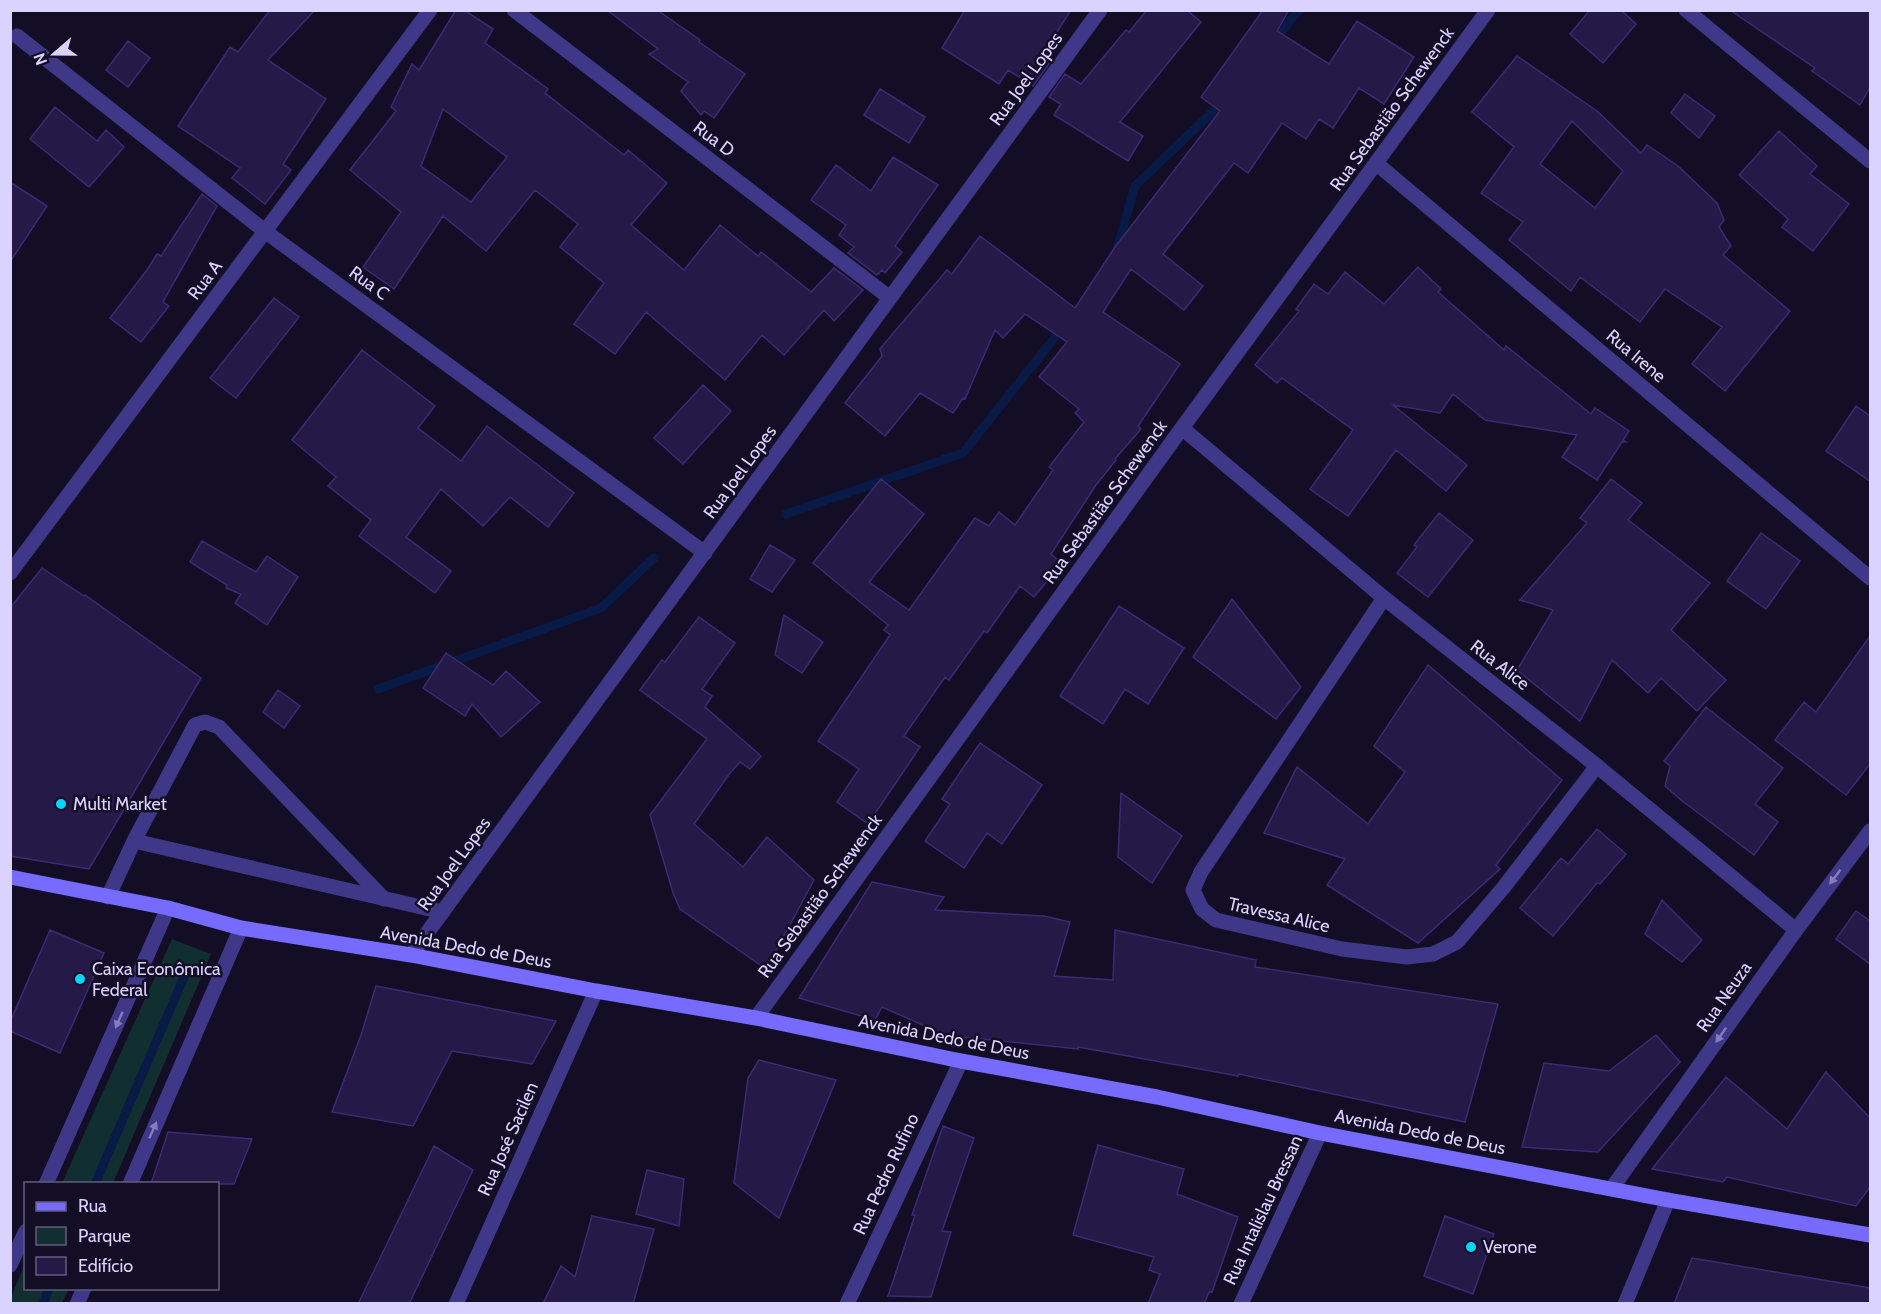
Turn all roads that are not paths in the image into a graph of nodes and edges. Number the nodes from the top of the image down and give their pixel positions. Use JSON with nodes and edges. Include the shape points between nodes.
{"nodes":[{"id":1,"x":430,"y":10,"type":"edge"},
{"id":2,"x":514,"y":10,"type":"edge"},
{"id":3,"x":1100,"y":10,"type":"edge"},
{"id":4,"x":1488,"y":10,"type":"edge"},
{"id":5,"x":1686,"y":10,"type":"edge"},
{"id":6,"x":16,"y":36,"type":"dead end"},
{"id":7,"x":1870,"y":161,"type":"edge"},
{"id":8,"x":1377,"y":164,"type":"junction"},
{"id":9,"x":266,"y":232,"type":"junction"},
{"id":10,"x":890,"y":298,"type":"junction"},
{"id":11,"x":1182,"y":428,"type":"junction"},
{"id":12,"x":705,"y":554,"type":"junction"},
{"id":13,"x":10,"y":573,"type":"edge"},
{"id":14,"x":1870,"y":578,"type":"edge"},
{"id":15,"x":1384,"y":598,"type":"junction"},
{"id":16,"x":1597,"y":766,"type":"junction"},
{"id":17,"x":1870,"y":831,"type":"edge"},
{"id":18,"x":134,"y":841,"type":"junction"},
{"id":19,"x":10,"y":877,"type":"edge"},
{"id":20,"x":108,"y":897,"type":"junction"},
{"id":21,"x":384,"y":899,"type":"junction"},
{"id":22,"x":168,"y":908,"type":"junction"},
{"id":23,"x":443,"y":912,"type":"junction"},
{"id":24,"x":241,"y":928,"type":"junction"},
{"id":25,"x":1796,"y":930,"type":"junction"},
{"id":26,"x":411,"y":955,"type":"junction"},
{"id":27,"x":597,"y":991,"type":"junction"},
{"id":28,"x":756,"y":1018,"type":"junction"},
{"id":29,"x":961,"y":1061,"type":"junction"},
{"id":30,"x":1320,"y":1133,"type":"junction"},
{"id":31,"x":47,"y":1182,"type":"edge"},
{"id":32,"x":131,"y":1182,"type":"edge"},
{"id":33,"x":1612,"y":1188,"type":"junction"},
{"id":34,"x":1668,"y":1200,"type":"junction"},
{"id":35,"x":24,"y":1235,"type":"edge"},
{"id":36,"x":1870,"y":1235,"type":"edge"},
{"id":37,"x":10,"y":1264,"type":"edge"},
{"id":38,"x":83,"y":1290,"type":"edge"},
{"id":39,"x":77,"y":1304,"type":"edge"},
{"id":40,"x":456,"y":1304,"type":"edge"},
{"id":41,"x":847,"y":1304,"type":"edge"},
{"id":42,"x":1241,"y":1304,"type":"edge"},
{"id":43,"x":1625,"y":1304,"type":"edge"}],
"edges":[{"from":1,"to":9,"type":"street","name":"Rua A"},
{"from":2,"to":10,"type":"street","name":"Rua D"},
{"from":3,"to":10,"type":"street","name":"Rua Joel Lopes"},
{"from":4,"to":8,"type":"street","name":"Rua Sebastião Schewenck"},
{"from":5,"to":7,"type":"street"},
{"from":6,"to":9,"type":"street","name":"Rua C"},
{"from":8,"to":11,"type":"street","name":"Rua Sebastião Schewenck"},
{"from":8,"to":14,"type":"street","name":"Rua Irene"},
{"from":9,"to":12,"type":"street","name":"Rua C"},
{"from":9,"to":13,"type":"street","name":"Rua A"},
{"from":10,"to":12,"type":"street","name":"Rua Joel Lopes"},
{"from":11,"to":15,"type":"street","name":"Rua Alice"},
{"from":11,"to":28,"type":"street","name":"Rua Sebastião Schewenck"},
{"from":12,"to":23,"type":"street","name":"Rua Joel Lopes"},
{"from":15,"to":16,"type":"street","name":"Rua Alice"},
{"from":15,"to":16,"type":"street","name":"Travessa Alice","via":[[1201,872],[1193,890],[1209,915],[1216,920],[1342,949],[1407,957],[1433,954],[1457,942]]},
{"from":16,"to":25,"type":"street","name":"Rua Alice"},
{"from":17,"to":25,"type":"street","name":"Rua Neuza","one_way":true},
{"from":18,"to":20,"type":"street"},
{"from":18,"to":21,"type":"street"},
{"from":18,"to":21,"type":"street","via":[[195,725],[206,722],[219,728]]},
{"from":19,"to":20,"type":"main road","name":"Avenida Dedo de Deus"},
{"from":20,"to":22,"type":"main road","name":"Avenida Dedo de Deus"},
{"from":21,"to":23,"type":"street"},
{"from":22,"to":24,"type":"main road","name":"Avenida Dedo de Deus"},
{"from":22,"to":31,"type":"street","one_way":true},
{"from":23,"to":26,"type":"street","name":"Rua Joel Lopes"},
{"from":24,"to":26,"type":"main road","name":"Avenida Dedo de Deus"},
{"from":32,"to":24,"type":"street","one_way":true},
{"from":25,"to":33,"type":"street","name":"Rua Neuza","one_way":true},
{"from":26,"to":27,"type":"main road","name":"Avenida Dedo de Deus"},
{"from":27,"to":28,"type":"main road","name":"Avenida Dedo de Deus"},
{"from":27,"to":40,"type":"street","name":"Rua José Sacilen"},
{"from":28,"to":29,"type":"main road","name":"Avenida Dedo de Deus"},
{"from":29,"to":30,"type":"main road","name":"Avenida Dedo de Deus","via":[[1157,1097]]},
{"from":29,"to":41,"type":"street","name":"Rua Pedro Rufino"},
{"from":30,"to":33,"type":"main road","name":"Avenida Dedo de Deus"},
{"from":30,"to":42,"type":"street","name":"Rua Intalislau Bressan"},
{"from":33,"to":34,"type":"main road","name":"Avenida Dedo de Deus"},
{"from":34,"to":36,"type":"main road","name":"Avenida Dedo de Deus"},
{"from":34,"to":43,"type":"street"},
{"from":35,"to":37,"type":"street"},
{"from":38,"to":39,"type":"street"}]}
